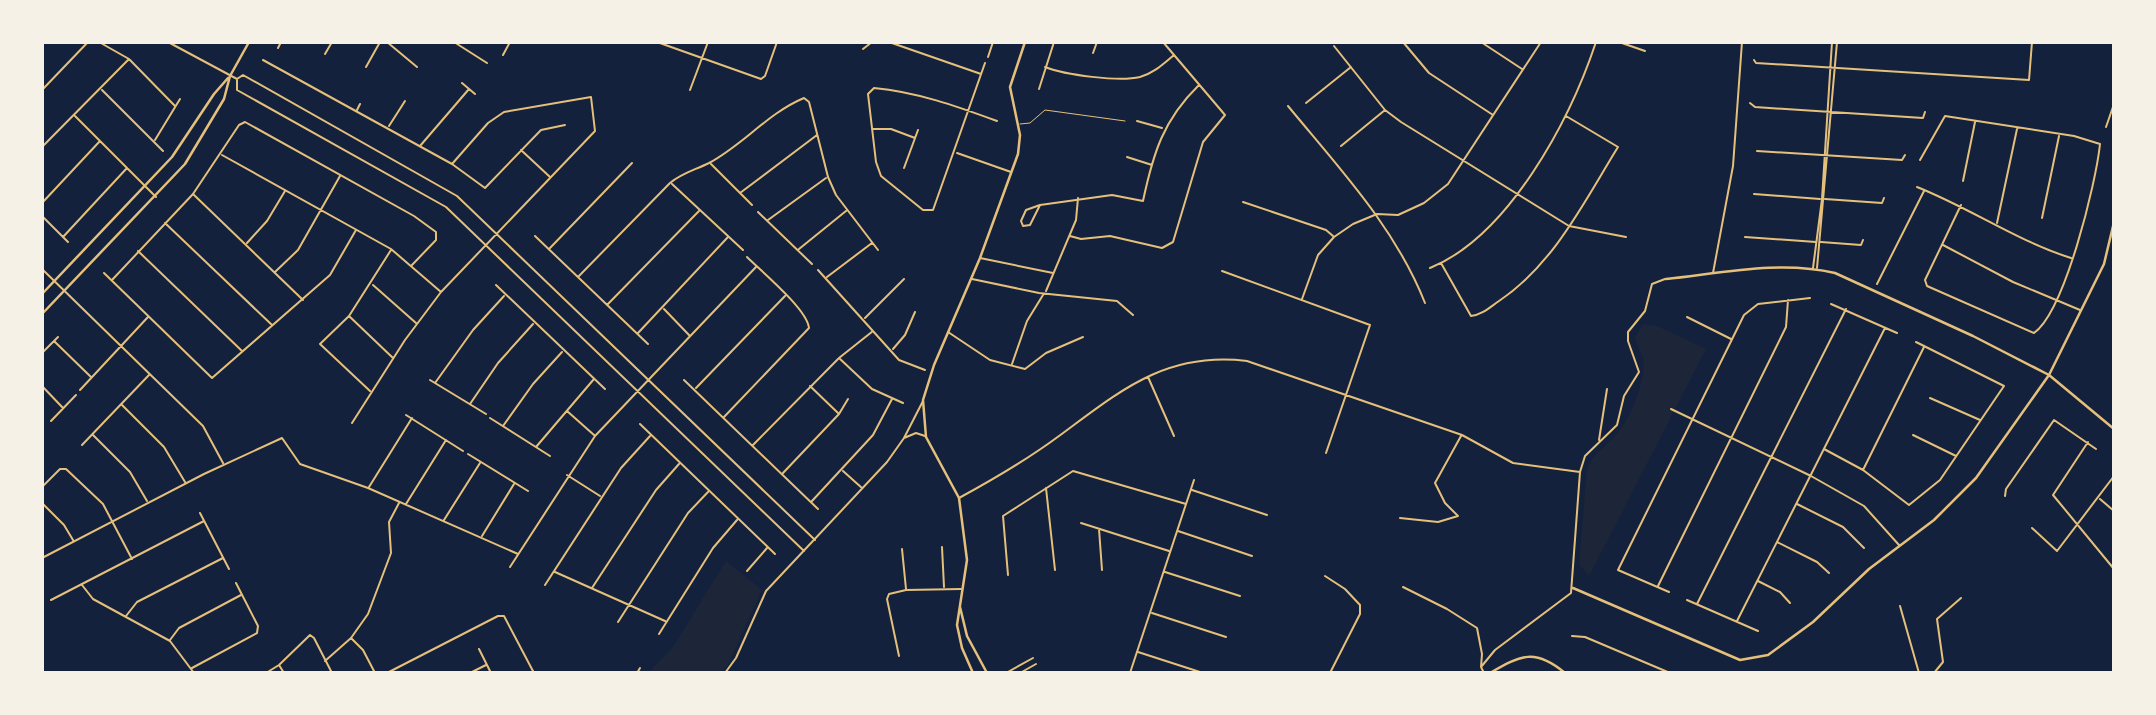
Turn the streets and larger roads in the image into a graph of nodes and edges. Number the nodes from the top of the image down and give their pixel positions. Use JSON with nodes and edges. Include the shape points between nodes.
{"nodes":[{"id":1,"x":88,"y":42,"type":"edge"},
{"id":2,"x":99,"y":42,"type":"edge"},
{"id":3,"x":168,"y":42,"type":"edge"},
{"id":4,"x":249,"y":42,"type":"edge"},
{"id":5,"x":281,"y":42,"type":"edge"},
{"id":6,"x":332,"y":42,"type":"edge"},
{"id":7,"x":380,"y":42,"type":"edge"},
{"id":8,"x":387,"y":42,"type":"edge"},
{"id":9,"x":454,"y":42,"type":"edge"},
{"id":10,"x":510,"y":42,"type":"edge"},
{"id":11,"x":657,"y":42,"type":"edge"},
{"id":12,"x":708,"y":42,"type":"edge"},
{"id":13,"x":771,"y":42,"type":"edge"},
{"id":14,"x":872,"y":42,"type":"edge"},
{"id":15,"x":889,"y":42,"type":"edge"},
{"id":16,"x":993,"y":42,"type":"edge"},
{"id":17,"x":1025,"y":42,"type":"edge"},
{"id":18,"x":1054,"y":42,"type":"edge"},
{"id":19,"x":1097,"y":42,"type":"edge"},
{"id":20,"x":1163,"y":42,"type":"edge"},
{"id":21,"x":1403,"y":42,"type":"edge"},
{"id":22,"x":1481,"y":42,"type":"edge"},
{"id":23,"x":1541,"y":42,"type":"edge"},
{"id":24,"x":1597,"y":42,"type":"edge"},
{"id":25,"x":1619,"y":42,"type":"edge"},
{"id":26,"x":1742,"y":42,"type":"edge"},
{"id":27,"x":1832,"y":42,"type":"edge"},
{"id":28,"x":1837,"y":42,"type":"edge"},
{"id":29,"x":2032,"y":42,"type":"edge"},
{"id":30,"x":777,"y":43,"type":"edge"},
{"id":31,"x":1334,"y":46,"type":"dead end"},
{"id":32,"x":278,"y":48,"type":"dead end"},
{"id":33,"x":863,"y":49,"type":"dead end"},
{"id":34,"x":1645,"y":51,"type":"dead end"},
{"id":35,"x":1093,"y":53,"type":"dead end"},
{"id":36,"x":325,"y":54,"type":"dead end"},
{"id":37,"x":503,"y":55,"type":"dead end"},
{"id":38,"x":1174,"y":55,"type":"junction"},
{"id":39,"x":988,"y":57,"type":"dead end"},
{"id":40,"x":702,"y":59,"type":"junction"},
{"id":41,"x":129,"y":60,"type":"junction"},
{"id":42,"x":263,"y":60,"type":"dead end"},
{"id":43,"x":1754,"y":60,"type":"dead end"},
{"id":44,"x":487,"y":63,"type":"dead end"},
{"id":45,"x":985,"y":63,"type":"dead end"},
{"id":46,"x":1045,"y":66,"type":"junction"},
{"id":47,"x":1830,"y":66,"type":"junction"},
{"id":48,"x":1835,"y":66,"type":"junction"},
{"id":49,"x":366,"y":67,"type":"dead end"},
{"id":50,"x":417,"y":67,"type":"dead end"},
{"id":51,"x":1351,"y":67,"type":"junction"},
{"id":52,"x":1523,"y":69,"type":"junction"},
{"id":53,"x":982,"y":74,"type":"junction"},
{"id":54,"x":230,"y":76,"type":"junction"},
{"id":55,"x":237,"y":79,"type":"junction"},
{"id":56,"x":462,"y":83,"type":"dead end"},
{"id":57,"x":1200,"y":85,"type":"junction"},
{"id":58,"x":100,"y":88,"type":"junction"},
{"id":59,"x":469,"y":89,"type":"junction"},
{"id":60,"x":1039,"y":89,"type":"dead end"},
{"id":61,"x":42,"y":90,"type":"edge"},
{"id":62,"x":690,"y":90,"type":"dead end"},
{"id":63,"x":475,"y":94,"type":"dead end"},
{"id":64,"x":180,"y":99,"type":"dead end"},
{"id":65,"x":405,"y":101,"type":"dead end"},
{"id":66,"x":1306,"y":103,"type":"dead end"},
{"id":67,"x":1750,"y":103,"type":"dead end"},
{"id":68,"x":360,"y":104,"type":"dead end"},
{"id":69,"x":2114,"y":104,"type":"edge"},
{"id":70,"x":175,"y":106,"type":"junction"},
{"id":71,"x":1288,"y":106,"type":"dead end"},
{"id":72,"x":1827,"y":109,"type":"junction"},
{"id":73,"x":357,"y":110,"type":"junction"},
{"id":74,"x":1385,"y":110,"type":"junction"},
{"id":75,"x":1832,"y":110,"type":"junction"},
{"id":76,"x":968,"y":111,"type":"junction"},
{"id":77,"x":1925,"y":112,"type":"dead end"},
{"id":78,"x":1494,"y":115,"type":"junction"},
{"id":79,"x":74,"y":116,"type":"junction"},
{"id":80,"x":1566,"y":116,"type":"junction"},
{"id":81,"x":997,"y":121,"type":"dead end"},
{"id":82,"x":1137,"y":121,"type":"dead end"},
{"id":83,"x":1975,"y":121,"type":"junction"},
{"id":84,"x":565,"y":125,"type":"dead end"},
{"id":85,"x":2106,"y":127,"type":"dead end"},
{"id":86,"x":388,"y":128,"type":"junction"},
{"id":87,"x":2017,"y":128,"type":"junction"},
{"id":88,"x":872,"y":129,"type":"junction"},
{"id":89,"x":1163,"y":129,"type":"junction"},
{"id":90,"x":918,"y":130,"type":"dead end"},
{"id":91,"x":817,"y":135,"type":"junction"},
{"id":92,"x":2059,"y":135,"type":"junction"},
{"id":93,"x":915,"y":138,"type":"junction"},
{"id":94,"x":100,"y":141,"type":"junction"},
{"id":95,"x":154,"y":141,"type":"junction"},
{"id":96,"x":420,"y":146,"type":"junction"},
{"id":97,"x":1341,"y":146,"type":"dead end"},
{"id":98,"x":42,"y":148,"type":"edge"},
{"id":99,"x":521,"y":150,"type":"junction"},
{"id":100,"x":1757,"y":150,"type":"dead end"},
{"id":101,"x":163,"y":151,"type":"dead end"},
{"id":102,"x":955,"y":152,"type":"junction"},
{"id":103,"x":221,"y":154,"type":"junction"},
{"id":104,"x":1825,"y":155,"type":"junction"},
{"id":105,"x":1829,"y":155,"type":"junction"},
{"id":106,"x":1905,"y":155,"type":"dead end"},
{"id":107,"x":1127,"y":157,"type":"dead end"},
{"id":108,"x":1920,"y":160,"type":"dead end"},
{"id":109,"x":1465,"y":162,"type":"junction"},
{"id":110,"x":632,"y":163,"type":"dead end"},
{"id":111,"x":709,"y":163,"type":"junction"},
{"id":112,"x":452,"y":164,"type":"junction"},
{"id":113,"x":1153,"y":165,"type":"junction"},
{"id":114,"x":128,"y":167,"type":"junction"},
{"id":115,"x":904,"y":168,"type":"dead end"},
{"id":116,"x":1012,"y":173,"type":"junction"},
{"id":117,"x":340,"y":175,"type":"junction"},
{"id":118,"x":828,"y":177,"type":"junction"},
{"id":119,"x":551,"y":178,"type":"junction"},
{"id":120,"x":1963,"y":181,"type":"dead end"},
{"id":121,"x":670,"y":183,"type":"junction"},
{"id":122,"x":146,"y":186,"type":"junction"},
{"id":123,"x":1917,"y":187,"type":"dead end"},
{"id":124,"x":285,"y":190,"type":"junction"},
{"id":125,"x":1924,"y":190,"type":"junction"},
{"id":126,"x":740,"y":193,"type":"junction"},
{"id":127,"x":193,"y":194,"type":"junction"},
{"id":128,"x":1517,"y":194,"type":"junction"},
{"id":129,"x":1754,"y":194,"type":"dead end"},
{"id":130,"x":156,"y":197,"type":"junction"},
{"id":131,"x":1078,"y":198,"type":"junction"},
{"id":132,"x":1884,"y":198,"type":"dead end"},
{"id":133,"x":1824,"y":199,"type":"junction"},
{"id":134,"x":1243,"y":202,"type":"dead end"},
{"id":135,"x":42,"y":203,"type":"edge"},
{"id":136,"x":752,"y":205,"type":"dead end"},
{"id":137,"x":1040,"y":205,"type":"junction"},
{"id":138,"x":1961,"y":205,"type":"junction"},
{"id":139,"x":321,"y":210,"type":"junction"},
{"id":140,"x":699,"y":211,"type":"junction"},
{"id":141,"x":847,"y":211,"type":"junction"},
{"id":142,"x":758,"y":212,"type":"dead end"},
{"id":143,"x":1377,"y":215,"type":"junction"},
{"id":144,"x":42,"y":216,"type":"edge"},
{"id":145,"x":2042,"y":218,"type":"dead end"},
{"id":146,"x":768,"y":221,"type":"junction"},
{"id":147,"x":2114,"y":222,"type":"edge"},
{"id":148,"x":165,"y":223,"type":"junction"},
{"id":149,"x":1996,"y":224,"type":"junction"},
{"id":150,"x":1569,"y":226,"type":"junction"},
{"id":151,"x":356,"y":230,"type":"junction"},
{"id":152,"x":497,"y":234,"type":"junction"},
{"id":153,"x":535,"y":236,"type":"dead end"},
{"id":154,"x":1070,"y":236,"type":"junction"},
{"id":155,"x":63,"y":237,"type":"junction"},
{"id":156,"x":728,"y":237,"type":"junction"},
{"id":157,"x":1334,"y":237,"type":"junction"},
{"id":158,"x":1626,"y":237,"type":"dead end"},
{"id":159,"x":1745,"y":237,"type":"dead end"},
{"id":160,"x":1863,"y":240,"type":"dead end"},
{"id":161,"x":68,"y":242,"type":"dead end"},
{"id":162,"x":1817,"y":242,"type":"junction"},
{"id":163,"x":1821,"y":242,"type":"junction"},
{"id":164,"x":872,"y":243,"type":"junction"},
{"id":165,"x":245,"y":244,"type":"junction"},
{"id":166,"x":487,"y":245,"type":"junction"},
{"id":167,"x":1942,"y":245,"type":"junction"},
{"id":168,"x":391,"y":249,"type":"junction"},
{"id":169,"x":549,"y":249,"type":"junction"},
{"id":170,"x":743,"y":250,"type":"dead end"},
{"id":171,"x":798,"y":250,"type":"junction"},
{"id":172,"x":878,"y":250,"type":"dead end"},
{"id":173,"x":138,"y":251,"type":"junction"},
{"id":174,"x":747,"y":257,"type":"dead end"},
{"id":175,"x":979,"y":258,"type":"junction"},
{"id":176,"x":2072,"y":258,"type":"junction"},
{"id":177,"x":1441,"y":263,"type":"junction"},
{"id":178,"x":812,"y":264,"type":"dead end"},
{"id":179,"x":412,"y":265,"type":"junction"},
{"id":180,"x":756,"y":267,"type":"junction"},
{"id":181,"x":1430,"y":268,"type":"dead end"},
{"id":182,"x":42,"y":269,"type":"edge"},
{"id":183,"x":1815,"y":269,"type":"junction"},
{"id":184,"x":818,"y":270,"type":"dead end"},
{"id":185,"x":1222,"y":271,"type":"dead end"},
{"id":186,"x":274,"y":272,"type":"junction"},
{"id":187,"x":104,"y":273,"type":"dead end"},
{"id":188,"x":1054,"y":273,"type":"junction"},
{"id":189,"x":1713,"y":274,"type":"junction"},
{"id":190,"x":578,"y":277,"type":"junction"},
{"id":191,"x":826,"y":278,"type":"junction"},
{"id":192,"x":904,"y":279,"type":"dead end"},
{"id":193,"x":971,"y":279,"type":"junction"},
{"id":194,"x":1666,"y":279,"type":"joint"},
{"id":195,"x":112,"y":280,"type":"junction"},
{"id":196,"x":55,"y":281,"type":"junction"},
{"id":197,"x":1877,"y":284,"type":"dead end"},
{"id":198,"x":372,"y":285,"type":"junction"},
{"id":199,"x":496,"y":285,"type":"dead end"},
{"id":200,"x":64,"y":290,"type":"junction"},
{"id":201,"x":1046,"y":291,"type":"dead end"},
{"id":202,"x":441,"y":292,"type":"junction"},
{"id":203,"x":42,"y":294,"type":"edge"},
{"id":204,"x":505,"y":295,"type":"junction"},
{"id":205,"x":786,"y":295,"type":"junction"},
{"id":206,"x":1043,"y":295,"type":"dead end"},
{"id":207,"x":1810,"y":298,"type":"dead end"},
{"id":208,"x":1302,"y":299,"type":"junction"},
{"id":209,"x":1788,"y":299,"type":"junction"},
{"id":210,"x":2055,"y":299,"type":"junction"},
{"id":211,"x":303,"y":300,"type":"junction"},
{"id":212,"x":1425,"y":303,"type":"dead end"},
{"id":213,"x":1831,"y":304,"type":"dead end"},
{"id":214,"x":607,"y":305,"type":"junction"},
{"id":215,"x":663,"y":308,"type":"junction"},
{"id":216,"x":1846,"y":309,"type":"junction"},
{"id":217,"x":2081,"y":311,"type":"junction"},
{"id":218,"x":915,"y":312,"type":"dead end"},
{"id":219,"x":42,"y":314,"type":"edge"},
{"id":220,"x":1133,"y":315,"type":"dead end"},
{"id":221,"x":148,"y":316,"type":"junction"},
{"id":222,"x":349,"y":316,"type":"junction"},
{"id":223,"x":1687,"y":317,"type":"dead end"},
{"id":224,"x":864,"y":319,"type":"junction"},
{"id":225,"x":534,"y":323,"type":"junction"},
{"id":226,"x":416,"y":324,"type":"junction"},
{"id":227,"x":273,"y":326,"type":"junction"},
{"id":228,"x":1885,"y":328,"type":"junction"},
{"id":229,"x":873,"y":331,"type":"junction"},
{"id":230,"x":638,"y":332,"type":"junction"},
{"id":231,"x":947,"y":332,"type":"junction"},
{"id":232,"x":1897,"y":333,"type":"dead end"},
{"id":233,"x":690,"y":336,"type":"junction"},
{"id":234,"x":58,"y":337,"type":"dead end"},
{"id":235,"x":1083,"y":337,"type":"dead end"},
{"id":236,"x":1732,"y":340,"type":"junction"},
{"id":237,"x":54,"y":341,"type":"junction"},
{"id":238,"x":1916,"y":342,"type":"dead end"},
{"id":239,"x":648,"y":344,"type":"dead end"},
{"id":240,"x":1924,"y":346,"type":"junction"},
{"id":241,"x":122,"y":347,"type":"junction"},
{"id":242,"x":563,"y":351,"type":"junction"},
{"id":243,"x":891,"y":351,"type":"junction"},
{"id":244,"x":242,"y":352,"type":"junction"},
{"id":245,"x":42,"y":353,"type":"edge"},
{"id":246,"x":393,"y":358,"type":"junction"},
{"id":247,"x":839,"y":358,"type":"junction"},
{"id":248,"x":1012,"y":365,"type":"junction"},
{"id":249,"x":919,"y":368,"type":"junction"},
{"id":250,"x":925,"y":370,"type":"dead end"},
{"id":251,"x":150,"y":373,"type":"junction"},
{"id":252,"x":917,"y":374,"type":"dead end"},
{"id":253,"x":2049,"y":375,"type":"junction"},
{"id":254,"x":1147,"y":376,"type":"junction"},
{"id":255,"x":92,"y":378,"type":"junction"},
{"id":256,"x":594,"y":379,"type":"junction"},
{"id":257,"x":430,"y":380,"type":"dead end"},
{"id":258,"x":649,"y":380,"type":"junction"},
{"id":259,"x":684,"y":380,"type":"dead end"},
{"id":260,"x":435,"y":383,"type":"junction"},
{"id":261,"x":42,"y":386,"type":"edge"},
{"id":262,"x":810,"y":386,"type":"junction"},
{"id":263,"x":605,"y":389,"type":"dead end"},
{"id":264,"x":695,"y":389,"type":"junction"},
{"id":265,"x":1607,"y":389,"type":"dead end"},
{"id":266,"x":80,"y":390,"type":"dead end"},
{"id":267,"x":638,"y":391,"type":"junction"},
{"id":268,"x":371,"y":393,"type":"junction"},
{"id":269,"x":76,"y":395,"type":"dead end"},
{"id":270,"x":1346,"y":396,"type":"junction"},
{"id":271,"x":1930,"y":398,"type":"dead end"},
{"id":272,"x":848,"y":399,"type":"dead end"},
{"id":273,"x":892,"y":400,"type":"junction"},
{"id":274,"x":923,"y":400,"type":"junction"},
{"id":275,"x":902,"y":403,"type":"dead end"},
{"id":276,"x":470,"y":404,"type":"junction"},
{"id":277,"x":122,"y":405,"type":"junction"},
{"id":278,"x":63,"y":408,"type":"junction"},
{"id":279,"x":1671,"y":409,"type":"dead end"},
{"id":280,"x":566,"y":410,"type":"junction"},
{"id":281,"x":486,"y":414,"type":"dead end"},
{"id":282,"x":839,"y":414,"type":"junction"},
{"id":283,"x":407,"y":415,"type":"dead end"},
{"id":284,"x":724,"y":417,"type":"junction"},
{"id":285,"x":412,"y":418,"type":"junction"},
{"id":286,"x":490,"y":418,"type":"dead end"},
{"id":287,"x":1692,"y":419,"type":"junction"},
{"id":288,"x":1981,"y":420,"type":"junction"},
{"id":289,"x":51,"y":421,"type":"dead end"},
{"id":290,"x":352,"y":423,"type":"dead end"},
{"id":291,"x":640,"y":425,"type":"dead end"},
{"id":292,"x":503,"y":426,"type":"junction"},
{"id":293,"x":2114,"y":429,"type":"edge"},
{"id":294,"x":92,"y":435,"type":"junction"},
{"id":295,"x":651,"y":435,"type":"junction"},
{"id":296,"x":1462,"y":435,"type":"junction"},
{"id":297,"x":1913,"y":435,"type":"dead end"},
{"id":298,"x":595,"y":436,"type":"junction"},
{"id":299,"x":1174,"y":436,"type":"dead end"},
{"id":300,"x":926,"y":437,"type":"junction"},
{"id":301,"x":905,"y":438,"type":"junction"},
{"id":302,"x":1731,"y":438,"type":"junction"},
{"id":303,"x":446,"y":440,"type":"junction"},
{"id":304,"x":1599,"y":442,"type":"junction"},
{"id":305,"x":2088,"y":442,"type":"junction"},
{"id":306,"x":82,"y":445,"type":"dead end"},
{"id":307,"x":753,"y":445,"type":"junction"},
{"id":308,"x":536,"y":447,"type":"junction"},
{"id":309,"x":1824,"y":449,"type":"junction"},
{"id":310,"x":2096,"y":449,"type":"dead end"},
{"id":311,"x":463,"y":451,"type":"dead end"},
{"id":312,"x":1326,"y":453,"type":"dead end"},
{"id":313,"x":468,"y":454,"type":"dead end"},
{"id":314,"x":550,"y":456,"type":"dead end"},
{"id":315,"x":1772,"y":457,"type":"junction"},
{"id":316,"x":1956,"y":457,"type":"junction"},
{"id":317,"x":480,"y":461,"type":"junction"},
{"id":318,"x":680,"y":463,"type":"junction"},
{"id":319,"x":223,"y":464,"type":"junction"},
{"id":320,"x":842,"y":470,"type":"junction"},
{"id":321,"x":1863,"y":470,"type":"junction"},
{"id":322,"x":1580,"y":472,"type":"junction"},
{"id":323,"x":782,"y":473,"type":"junction"},
{"id":324,"x":567,"y":475,"type":"junction"},
{"id":325,"x":1811,"y":476,"type":"junction"},
{"id":326,"x":2114,"y":476,"type":"edge"},
{"id":327,"x":1194,"y":480,"type":"dead end"},
{"id":328,"x":185,"y":483,"type":"junction"},
{"id":329,"x":514,"y":483,"type":"junction"},
{"id":330,"x":42,"y":487,"type":"edge"},
{"id":331,"x":1045,"y":487,"type":"junction"},
{"id":332,"x":368,"y":488,"type":"junction"},
{"id":333,"x":862,"y":489,"type":"junction"},
{"id":334,"x":1191,"y":490,"type":"junction"},
{"id":335,"x":528,"y":491,"type":"dead end"},
{"id":336,"x":709,"y":491,"type":"junction"},
{"id":337,"x":2006,"y":496,"type":"dead end"},
{"id":338,"x":601,"y":497,"type":"junction"},
{"id":339,"x":960,"y":498,"type":"junction"},
{"id":340,"x":2099,"y":498,"type":"junction"},
{"id":341,"x":400,"y":502,"type":"junction"},
{"id":342,"x":811,"y":502,"type":"junction"},
{"id":343,"x":42,"y":503,"type":"edge"},
{"id":344,"x":148,"y":503,"type":"junction"},
{"id":345,"x":1796,"y":503,"type":"junction"},
{"id":346,"x":1186,"y":504,"type":"junction"},
{"id":347,"x":406,"y":505,"type":"junction"},
{"id":348,"x":818,"y":509,"type":"dead end"},
{"id":349,"x":2114,"y":511,"type":"edge"},
{"id":350,"x":200,"y":513,"type":"dead end"},
{"id":351,"x":1267,"y":515,"type":"dead end"},
{"id":352,"x":1400,"y":517,"type":"dead end"},
{"id":353,"x":738,"y":519,"type":"junction"},
{"id":354,"x":204,"y":521,"type":"junction"},
{"id":355,"x":443,"y":521,"type":"junction"},
{"id":356,"x":112,"y":522,"type":"junction"},
{"id":357,"x":1082,"y":523,"type":"dead end"},
{"id":358,"x":2078,"y":527,"type":"junction"},
{"id":359,"x":1099,"y":528,"type":"junction"},
{"id":360,"x":2032,"y":528,"type":"dead end"},
{"id":361,"x":1177,"y":531,"type":"junction"},
{"id":362,"x":481,"y":537,"type":"junction"},
{"id":363,"x":815,"y":540,"type":"junction"},
{"id":364,"x":74,"y":541,"type":"junction"},
{"id":365,"x":1776,"y":542,"type":"junction"},
{"id":366,"x":1900,"y":546,"type":"junction"},
{"id":367,"x":942,"y":547,"type":"dead end"},
{"id":368,"x":768,"y":548,"type":"junction"},
{"id":369,"x":1864,"y":548,"type":"dead end"},
{"id":370,"x":902,"y":549,"type":"dead end"},
{"id":371,"x":804,"y":551,"type":"junction"},
{"id":372,"x":1170,"y":551,"type":"junction"},
{"id":373,"x":518,"y":554,"type":"junction"},
{"id":374,"x":775,"y":554,"type":"dead end"},
{"id":375,"x":1252,"y":556,"type":"dead end"},
{"id":376,"x":42,"y":558,"type":"edge"},
{"id":377,"x":223,"y":558,"type":"junction"},
{"id":378,"x":132,"y":559,"type":"junction"},
{"id":379,"x":510,"y":567,"type":"dead end"},
{"id":380,"x":229,"y":569,"type":"dead end"},
{"id":381,"x":2114,"y":569,"type":"edge"},
{"id":382,"x":1055,"y":570,"type":"dead end"},
{"id":383,"x":1102,"y":570,"type":"dead end"},
{"id":384,"x":747,"y":571,"type":"dead end"},
{"id":385,"x":554,"y":572,"type":"junction"},
{"id":386,"x":1164,"y":572,"type":"junction"},
{"id":387,"x":1829,"y":573,"type":"dead end"},
{"id":388,"x":1008,"y":575,"type":"dead end"},
{"id":389,"x":1325,"y":576,"type":"dead end"},
{"id":390,"x":1757,"y":581,"type":"junction"},
{"id":391,"x":236,"y":583,"type":"dead end"},
{"id":392,"x":81,"y":585,"type":"junction"},
{"id":393,"x":545,"y":585,"type":"dead end"},
{"id":394,"x":1403,"y":587,"type":"dead end"},
{"id":395,"x":1657,"y":587,"type":"junction"},
{"id":396,"x":592,"y":588,"type":"junction"},
{"id":397,"x":944,"y":588,"type":"junction"},
{"id":398,"x":1573,"y":588,"type":"junction"},
{"id":399,"x":962,"y":589,"type":"junction"},
{"id":400,"x":906,"y":590,"type":"junction"},
{"id":401,"x":1669,"y":592,"type":"dead end"},
{"id":402,"x":242,"y":595,"type":"junction"},
{"id":403,"x":1240,"y":596,"type":"dead end"},
{"id":404,"x":1961,"y":598,"type":"dead end"},
{"id":405,"x":51,"y":600,"type":"dead end"},
{"id":406,"x":1687,"y":600,"type":"dead end"},
{"id":407,"x":1790,"y":603,"type":"dead end"},
{"id":408,"x":960,"y":604,"type":"junction"},
{"id":409,"x":1697,"y":604,"type":"junction"},
{"id":410,"x":629,"y":605,"type":"junction"},
{"id":411,"x":1900,"y":606,"type":"dead end"},
{"id":412,"x":1151,"y":612,"type":"junction"},
{"id":413,"x":126,"y":617,"type":"junction"},
{"id":414,"x":666,"y":621,"type":"junction"},
{"id":415,"x":1737,"y":621,"type":"junction"},
{"id":416,"x":618,"y":622,"type":"dead end"},
{"id":417,"x":1758,"y":631,"type":"dead end"},
{"id":418,"x":659,"y":634,"type":"dead end"},
{"id":419,"x":1572,"y":636,"type":"dead end"},
{"id":420,"x":1226,"y":637,"type":"dead end"},
{"id":421,"x":351,"y":638,"type":"junction"},
{"id":422,"x":170,"y":641,"type":"junction"},
{"id":423,"x":479,"y":649,"type":"dead end"},
{"id":424,"x":1138,"y":651,"type":"junction"},
{"id":425,"x":899,"y":656,"type":"dead end"},
{"id":426,"x":1033,"y":658,"type":"dead end"},
{"id":427,"x":326,"y":661,"type":"junction"},
{"id":428,"x":487,"y":664,"type":"junction"},
{"id":429,"x":1036,"y":664,"type":"dead end"},
{"id":430,"x":279,"y":665,"type":"junction"},
{"id":431,"x":1481,"y":667,"type":"junction"},
{"id":432,"x":191,"y":668,"type":"junction"},
{"id":433,"x":640,"y":668,"type":"dead end"},
{"id":434,"x":1664,"y":672,"type":"edge"},
{"id":435,"x":194,"y":673,"type":"edge"},
{"id":436,"x":266,"y":673,"type":"edge"},
{"id":437,"x":284,"y":673,"type":"edge"},
{"id":438,"x":332,"y":673,"type":"edge"},
{"id":439,"x":375,"y":673,"type":"edge"},
{"id":440,"x":387,"y":673,"type":"edge"},
{"id":441,"x":470,"y":673,"type":"edge"},
{"id":442,"x":491,"y":673,"type":"edge"},
{"id":443,"x":534,"y":673,"type":"edge"},
{"id":444,"x":637,"y":673,"type":"edge"},
{"id":445,"x":725,"y":673,"type":"edge"},
{"id":446,"x":973,"y":673,"type":"edge"},
{"id":447,"x":987,"y":673,"type":"edge"},
{"id":448,"x":1006,"y":673,"type":"edge"},
{"id":449,"x":1020,"y":673,"type":"edge"},
{"id":450,"x":1130,"y":673,"type":"edge"},
{"id":451,"x":1203,"y":673,"type":"edge"},
{"id":452,"x":1330,"y":673,"type":"edge"},
{"id":453,"x":1484,"y":673,"type":"edge"},
{"id":454,"x":1490,"y":673,"type":"edge"},
{"id":455,"x":1564,"y":673,"type":"edge"},
{"id":456,"x":1671,"y":673,"type":"edge"},
{"id":457,"x":1919,"y":673,"type":"edge"},
{"id":458,"x":1934,"y":673,"type":"edge"}],
"edges":[{"from":1,"to":61,"type":"street"},
{"from":2,"to":41,"type":"street"},
{"from":3,"to":54,"type":"street"},
{"from":4,"to":54,"type":"street"},
{"from":5,"to":32,"type":"street"},
{"from":6,"to":36,"type":"street"},
{"from":7,"to":49,"type":"street"},
{"from":8,"to":50,"type":"street"},
{"from":9,"to":44,"type":"street"},
{"from":10,"to":37,"type":"street"},
{"from":11,"to":40,"type":"street"},
{"from":12,"to":40,"type":"street"},
{"from":13,"to":30,"type":"street"},
{"from":14,"to":33,"type":"street"},
{"from":15,"to":53,"type":"street"},
{"from":16,"to":39,"type":"street"},
{"from":17,"to":116,"type":"street","via":[[1010,87],[1020,145]]},
{"from":18,"to":46,"type":"street"},
{"from":19,"to":35,"type":"street"},
{"from":20,"to":38,"type":"street"},
{"from":21,"to":78,"type":"street","via":[[1429,73]]},
{"from":22,"to":52,"type":"street"},
{"from":23,"to":52,"type":"street"},
{"from":24,"to":80,"type":"street","via":[[1580,92]]},
{"from":25,"to":34,"type":"street"},
{"from":26,"to":189,"type":"street","via":[[1733,166]]},
{"from":27,"to":47,"type":"street"},
{"from":28,"to":48,"type":"street"},
{"from":29,"to":48,"type":"street","via":[[2029,80]]},
{"from":30,"to":40,"type":"street","via":[[761,79]]},
{"from":31,"to":51,"type":"street"},
{"from":38,"to":46,"type":"street","via":[[1150,73],[1134,78],[1062,72]]},
{"from":38,"to":57,"type":"street"},
{"from":40,"to":62,"type":"street"},
{"from":41,"to":58,"type":"street"},
{"from":41,"to":70,"type":"street"},
{"from":42,"to":73,"type":"street"},
{"from":43,"to":47,"type":"street"},
{"from":45,"to":53,"type":"street"},
{"from":46,"to":60,"type":"street"},
{"from":47,"to":48,"type":"street"},
{"from":47,"to":72,"type":"street"},
{"from":48,"to":75,"type":"street"},
{"from":51,"to":66,"type":"street"},
{"from":51,"to":74,"type":"street"},
{"from":52,"to":78,"type":"street"},
{"from":53,"to":76,"type":"street"},
{"from":54,"to":55,"type":"street"},
{"from":54,"to":122,"type":"street","via":[[172,158]]},
{"from":54,"to":130,"type":"street","via":[[224,99],[185,164]]},
{"from":55,"to":152,"type":"street","via":[[243,75],[440,184]]},
{"from":55,"to":166,"type":"street","via":[[237,90],[446,207]]},
{"from":56,"to":59,"type":"street"},
{"from":57,"to":89,"type":"street","via":[[1179,104]]},
{"from":57,"to":154,"type":"street","via":[[1224,116],[1203,142],[1173,242],[1158,248],[1110,236]]},
{"from":58,"to":79,"type":"street"},
{"from":58,"to":95,"type":"street"},
{"from":59,"to":63,"type":"street"},
{"from":59,"to":96,"type":"street"},
{"from":64,"to":70,"type":"street"},
{"from":65,"to":86,"type":"street"},
{"from":67,"to":72,"type":"street","via":[[1755,107]]},
{"from":68,"to":73,"type":"street"},
{"from":69,"to":85,"type":"street"},
{"from":70,"to":95,"type":"street"},
{"from":71,"to":143,"type":"street"},
{"from":72,"to":75,"type":"street"},
{"from":72,"to":104,"type":"street"},
{"from":73,"to":86,"type":"street"},
{"from":74,"to":97,"type":"street"},
{"from":74,"to":109,"type":"street"},
{"from":75,"to":77,"type":"street","via":[[1923,118]]},
{"from":75,"to":105,"type":"street"},
{"from":76,"to":81,"type":"street"},
{"from":76,"to":88,"type":"street","via":[[905,91],[874,88],[868,94]]},
{"from":76,"to":102,"type":"street"},
{"from":78,"to":109,"type":"street"},
{"from":79,"to":94,"type":"street"},
{"from":79,"to":98,"type":"street"},
{"from":80,"to":128,"type":"street"},
{"from":80,"to":150,"type":"street","via":[[1618,147]]},
{"from":82,"to":89,"type":"street"},
{"from":83,"to":87,"type":"street"},
{"from":83,"to":108,"type":"street","via":[[1945,116]]},
{"from":83,"to":120,"type":"street"},
{"from":84,"to":99,"type":"street","via":[[541,130]]},
{"from":86,"to":96,"type":"street"},
{"from":87,"to":92,"type":"street"},
{"from":87,"to":149,"type":"street"},
{"from":88,"to":93,"type":"street","via":[[891,129]]},
{"from":88,"to":102,"type":"street","via":[[881,176],[925,211],[935,208]]},
{"from":89,"to":113,"type":"street"},
{"from":90,"to":93,"type":"street"},
{"from":91,"to":111,"type":"street","via":[[806,100],[788,104]]},
{"from":91,"to":118,"type":"street"},
{"from":91,"to":126,"type":"street"},
{"from":92,"to":145,"type":"street"},
{"from":92,"to":176,"type":"street","via":[[2095,140],[2100,147]]},
{"from":93,"to":115,"type":"street"},
{"from":94,"to":114,"type":"street"},
{"from":94,"to":135,"type":"street"},
{"from":95,"to":101,"type":"street"},
{"from":96,"to":112,"type":"street"},
{"from":99,"to":112,"type":"street","via":[[485,188]]},
{"from":99,"to":119,"type":"street"},
{"from":100,"to":104,"type":"street"},
{"from":102,"to":116,"type":"street"},
{"from":103,"to":117,"type":"street","via":[[245,122]]},
{"from":103,"to":124,"type":"street"},
{"from":103,"to":127,"type":"street"},
{"from":104,"to":105,"type":"street"},
{"from":104,"to":133,"type":"street"},
{"from":105,"to":106,"type":"street","via":[[1902,160]]},
{"from":105,"to":133,"type":"street"},
{"from":107,"to":113,"type":"street"},
{"from":109,"to":128,"type":"street"},
{"from":109,"to":143,"type":"street","via":[[1448,184],[1424,203],[1398,215]]},
{"from":110,"to":169,"type":"street"},
{"from":111,"to":121,"type":"street"},
{"from":111,"to":126,"type":"street"},
{"from":112,"to":119,"type":"street","via":[[503,112],[591,97],[595,131]]},
{"from":113,"to":131,"type":"street","via":[[1142,202],[1112,195]]},
{"from":114,"to":122,"type":"street"},
{"from":114,"to":155,"type":"street"},
{"from":116,"to":175,"type":"street"},
{"from":117,"to":139,"type":"street"},
{"from":117,"to":179,"type":"street","via":[[436,232],[436,240]]},
{"from":118,"to":141,"type":"street"},
{"from":118,"to":146,"type":"street"},
{"from":119,"to":152,"type":"street"},
{"from":121,"to":140,"type":"street"},
{"from":121,"to":190,"type":"street"},
{"from":122,"to":130,"type":"street"},
{"from":122,"to":196,"type":"street"},
{"from":123,"to":125,"type":"street"},
{"from":124,"to":139,"type":"street"},
{"from":124,"to":165,"type":"street","via":[[267,222]]},
{"from":125,"to":138,"type":"street"},
{"from":125,"to":197,"type":"street"},
{"from":126,"to":136,"type":"street"},
{"from":127,"to":148,"type":"street"},
{"from":127,"to":165,"type":"street"},
{"from":128,"to":150,"type":"street"},
{"from":128,"to":177,"type":"street","via":[[1483,235]]},
{"from":129,"to":133,"type":"street"},
{"from":130,"to":200,"type":"street"},
{"from":131,"to":137,"type":"street"},
{"from":131,"to":154,"type":"street"},
{"from":132,"to":133,"type":"street","via":[[1882,203]]},
{"from":133,"to":162,"type":"street"},
{"from":133,"to":163,"type":"street"},
{"from":134,"to":157,"type":"street","via":[[1326,230]]},
{"from":137,"to":137,"type":"street","via":[[1026,210],[1022,225],[1029,226]]},
{"from":138,"to":149,"type":"street"},
{"from":138,"to":167,"type":"street"},
{"from":139,"to":151,"type":"street"},
{"from":139,"to":186,"type":"street","via":[[298,250]]},
{"from":140,"to":156,"type":"street"},
{"from":140,"to":214,"type":"street"},
{"from":141,"to":164,"type":"street"},
{"from":141,"to":171,"type":"street"},
{"from":142,"to":146,"type":"street"},
{"from":143,"to":157,"type":"street","via":[[1353,223]]},
{"from":143,"to":212,"type":"street","via":[[1414,274]]},
{"from":144,"to":155,"type":"street"},
{"from":146,"to":171,"type":"street"},
{"from":147,"to":217,"type":"street","via":[[2104,264]]},
{"from":148,"to":173,"type":"street"},
{"from":148,"to":227,"type":"street"},
{"from":149,"to":176,"type":"street"},
{"from":150,"to":158,"type":"street"},
{"from":150,"to":177,"type":"street","via":[[1530,277],[1478,315],[1465,311]]},
{"from":151,"to":168,"type":"street"},
{"from":151,"to":211,"type":"street","via":[[330,275]]},
{"from":152,"to":166,"type":"street"},
{"from":152,"to":258,"type":"street"},
{"from":153,"to":169,"type":"street"},
{"from":154,"to":188,"type":"street"},
{"from":155,"to":161,"type":"street"},
{"from":156,"to":170,"type":"street"},
{"from":156,"to":215,"type":"street"},
{"from":157,"to":208,"type":"street","via":[[1318,256]]},
{"from":159,"to":162,"type":"street"},
{"from":160,"to":163,"type":"street","via":[[1861,245]]},
{"from":162,"to":163,"type":"street"},
{"from":162,"to":183,"type":"street"},
{"from":163,"to":183,"type":"street"},
{"from":164,"to":172,"type":"street"},
{"from":164,"to":191,"type":"street"},
{"from":165,"to":186,"type":"street"},
{"from":166,"to":202,"type":"street"},
{"from":166,"to":267,"type":"street"},
{"from":167,"to":210,"type":"street"},
{"from":167,"to":210,"type":"street","via":[[1925,280],[1928,287],[2034,333]]},
{"from":168,"to":179,"type":"street"},
{"from":168,"to":198,"type":"street"},
{"from":169,"to":190,"type":"street"},
{"from":171,"to":178,"type":"street"},
{"from":173,"to":195,"type":"street"},
{"from":173,"to":244,"type":"street"},
{"from":174,"to":180,"type":"street"},
{"from":175,"to":188,"type":"street"},
{"from":175,"to":193,"type":"street"},
{"from":176,"to":210,"type":"street"},
{"from":177,"to":181,"type":"street"},
{"from":179,"to":202,"type":"street"},
{"from":180,"to":205,"type":"street"},
{"from":180,"to":233,"type":"street"},
{"from":182,"to":196,"type":"street"},
{"from":183,"to":189,"type":"street"},
{"from":183,"to":253,"type":"street","via":[[1855,282]]},
{"from":184,"to":191,"type":"street"},
{"from":185,"to":208,"type":"street"},
{"from":186,"to":211,"type":"street"},
{"from":187,"to":195,"type":"street"},
{"from":188,"to":201,"type":"street"},
{"from":189,"to":194,"type":"street"},
{"from":190,"to":214,"type":"street"},
{"from":191,"to":224,"type":"street"},
{"from":192,"to":224,"type":"street"},
{"from":193,"to":220,"type":"street","via":[[1039,293],[1116,301]]},
{"from":193,"to":231,"type":"street"},
{"from":194,"to":304,"type":"street","via":[[1652,284],[1645,311],[1629,332],[1639,372],[1624,397],[1617,425]]},
{"from":195,"to":221,"type":"street"},
{"from":196,"to":200,"type":"street"},
{"from":196,"to":203,"type":"street"},
{"from":198,"to":222,"type":"street"},
{"from":198,"to":226,"type":"street"},
{"from":199,"to":204,"type":"street"},
{"from":200,"to":219,"type":"street"},
{"from":200,"to":241,"type":"street"},
{"from":202,"to":226,"type":"street"},
{"from":204,"to":225,"type":"street"},
{"from":204,"to":260,"type":"street","via":[[472,330]]},
{"from":205,"to":264,"type":"street"},
{"from":205,"to":284,"type":"street","via":[[809,328]]},
{"from":206,"to":248,"type":"street","via":[[1027,321]]},
{"from":207,"to":209,"type":"street"},
{"from":208,"to":270,"type":"street","via":[[1370,325]]},
{"from":209,"to":236,"type":"street","via":[[1750,308]]},
{"from":209,"to":302,"type":"street","via":[[1786,327]]},
{"from":210,"to":217,"type":"street"},
{"from":211,"to":227,"type":"street"},
{"from":213,"to":216,"type":"street"},
{"from":214,"to":230,"type":"street"},
{"from":215,"to":230,"type":"street"},
{"from":215,"to":233,"type":"street"},
{"from":216,"to":228,"type":"street"},
{"from":216,"to":315,"type":"street"},
{"from":217,"to":253,"type":"street"},
{"from":218,"to":243,"type":"street","via":[[905,335]]},
{"from":221,"to":241,"type":"street"},
{"from":221,"to":244,"type":"street","via":[[212,378]]},
{"from":222,"to":246,"type":"street"},
{"from":222,"to":268,"type":"street","via":[[320,344]]},
{"from":223,"to":236,"type":"street"},
{"from":224,"to":229,"type":"street"},
{"from":225,"to":242,"type":"street"},
{"from":225,"to":276,"type":"street"},
{"from":226,"to":246,"type":"street"},
{"from":227,"to":244,"type":"street"},
{"from":228,"to":232,"type":"street"},
{"from":228,"to":309,"type":"street"},
{"from":229,"to":243,"type":"street"},
{"from":229,"to":247,"type":"street"},
{"from":230,"to":239,"type":"street"},
{"from":231,"to":248,"type":"street","via":[[980,355]]},
{"from":231,"to":274,"type":"street"},
{"from":233,"to":258,"type":"street"},
{"from":234,"to":237,"type":"street"},
{"from":235,"to":248,"type":"street","via":[[1046,353],[1026,368]]},
{"from":236,"to":287,"type":"street"},
{"from":237,"to":245,"type":"street"},
{"from":237,"to":255,"type":"street"},
{"from":238,"to":240,"type":"street"},
{"from":240,"to":288,"type":"street","via":[[2004,386]]},
{"from":240,"to":321,"type":"street"},
{"from":241,"to":251,"type":"street"},
{"from":241,"to":255,"type":"street"},
{"from":242,"to":256,"type":"street"},
{"from":242,"to":292,"type":"street"},
{"from":243,"to":249,"type":"street","via":[[899,360]]},
{"from":246,"to":268,"type":"street"},
{"from":247,"to":262,"type":"street"},
{"from":247,"to":273,"type":"street","via":[[872,389]]},
{"from":249,"to":250,"type":"street"},
{"from":249,"to":252,"type":"street"},
{"from":251,"to":277,"type":"street"},
{"from":251,"to":319,"type":"street","via":[[203,426]]},
{"from":253,"to":293,"type":"street"},
{"from":253,"to":366,"type":"street","via":[[1976,478]]},
{"from":254,"to":270,"type":"street","via":[[1184,363],[1230,359]]},
{"from":254,"to":299,"type":"street"},
{"from":254,"to":339,"type":"street"},
{"from":255,"to":266,"type":"street"},
{"from":256,"to":263,"type":"street"},
{"from":256,"to":280,"type":"street"},
{"from":257,"to":260,"type":"street"},
{"from":258,"to":267,"type":"street"},
{"from":258,"to":363,"type":"street"},
{"from":259,"to":264,"type":"street"},
{"from":260,"to":276,"type":"street"},
{"from":261,"to":278,"type":"street"},
{"from":262,"to":282,"type":"street"},
{"from":262,"to":307,"type":"street"},
{"from":264,"to":284,"type":"street"},
{"from":265,"to":304,"type":"street"},
{"from":267,"to":298,"type":"street"},
{"from":267,"to":371,"type":"street"},
{"from":268,"to":290,"type":"street"},
{"from":269,"to":278,"type":"street"},
{"from":270,"to":296,"type":"street"},
{"from":270,"to":312,"type":"street"},
{"from":271,"to":288,"type":"street"},
{"from":272,"to":282,"type":"street"},
{"from":273,"to":275,"type":"street"},
{"from":273,"to":320,"type":"street","via":[[873,435]]},
{"from":274,"to":300,"type":"street"},
{"from":274,"to":301,"type":"street"},
{"from":276,"to":281,"type":"street"},
{"from":277,"to":294,"type":"street"},
{"from":277,"to":328,"type":"street","via":[[164,447]]},
{"from":278,"to":289,"type":"street"},
{"from":279,"to":287,"type":"street"},
{"from":280,"to":298,"type":"street"},
{"from":280,"to":308,"type":"street"},
{"from":282,"to":323,"type":"street"},
{"from":283,"to":285,"type":"street"},
{"from":284,"to":307,"type":"street"},
{"from":285,"to":303,"type":"street"},
{"from":285,"to":332,"type":"street"},
{"from":286,"to":292,"type":"street"},
{"from":287,"to":302,"type":"street"},
{"from":287,"to":395,"type":"street","via":[[1618,570]]},
{"from":288,"to":316,"type":"street"},
{"from":291,"to":295,"type":"street"},
{"from":292,"to":308,"type":"street"},
{"from":294,"to":306,"type":"street"},
{"from":294,"to":344,"type":"street","via":[[130,472]]},
{"from":295,"to":318,"type":"street"},
{"from":295,"to":338,"type":"street"},
{"from":296,"to":322,"type":"street","via":[[1513,463]]},
{"from":296,"to":352,"type":"street","via":[[1435,483],[1458,516],[1438,522]]},
{"from":297,"to":316,"type":"street"},
{"from":298,"to":324,"type":"street"},
{"from":300,"to":301,"type":"street","via":[[916,433]]},
{"from":300,"to":339,"type":"street"},
{"from":301,"to":333,"type":"street"},
{"from":302,"to":315,"type":"street"},
{"from":302,"to":395,"type":"street"},
{"from":303,"to":311,"type":"street"},
{"from":303,"to":347,"type":"street"},
{"from":304,"to":322,"type":"street","via":[[1585,456]]},
{"from":305,"to":310,"type":"street"},
{"from":305,"to":337,"type":"street","via":[[2054,420],[2006,489]]},
{"from":305,"to":358,"type":"street","via":[[2053,495]]},
{"from":307,"to":323,"type":"street"},
{"from":308,"to":314,"type":"street"},
{"from":309,"to":321,"type":"street"},
{"from":309,"to":325,"type":"street"},
{"from":313,"to":317,"type":"street"},
{"from":315,"to":325,"type":"street"},
{"from":315,"to":409,"type":"street"},
{"from":316,"to":321,"type":"street","via":[[1940,480],[1909,505]]},
{"from":317,"to":329,"type":"street"},
{"from":317,"to":355,"type":"street"},
{"from":318,"to":336,"type":"street"},
{"from":318,"to":396,"type":"street","via":[[636,518]]},
{"from":319,"to":328,"type":"street"},
{"from":319,"to":332,"type":"street","via":[[282,439],[300,464]]},
{"from":320,"to":333,"type":"street"},
{"from":320,"to":342,"type":"street"},
{"from":322,"to":398,"type":"street"},
{"from":323,"to":342,"type":"street"},
{"from":324,"to":338,"type":"street"},
{"from":324,"to":373,"type":"street"},
{"from":325,"to":345,"type":"street"},
{"from":325,"to":366,"type":"street","via":[[1864,506]]},
{"from":326,"to":340,"type":"street"},
{"from":327,"to":334,"type":"street"},
{"from":328,"to":344,"type":"street"},
{"from":329,"to":335,"type":"street"},
{"from":329,"to":362,"type":"street"},
{"from":330,"to":356,"type":"street","via":[[60,469],[66,469],[98,498]]},
{"from":331,"to":346,"type":"street","via":[[1078,471]]},
{"from":331,"to":382,"type":"street"},
{"from":331,"to":388,"type":"street","via":[[1003,516]]},
{"from":332,"to":341,"type":"street"},
{"from":333,"to":363,"type":"street"},
{"from":334,"to":346,"type":"street"},
{"from":334,"to":351,"type":"street"},
{"from":336,"to":353,"type":"street"},
{"from":336,"to":410,"type":"street","via":[[688,513]]},
{"from":338,"to":385,"type":"street"},
{"from":339,"to":399,"type":"street","via":[[967,560]]},
{"from":340,"to":349,"type":"street"},
{"from":340,"to":358,"type":"street"},
{"from":341,"to":347,"type":"street"},
{"from":341,"to":421,"type":"street","via":[[389,522],[391,553],[368,614]]},
{"from":342,"to":348,"type":"street"},
{"from":343,"to":364,"type":"street"},
{"from":344,"to":356,"type":"street"},
{"from":345,"to":365,"type":"street"},
{"from":345,"to":369,"type":"street","via":[[1843,527]]},
{"from":346,"to":361,"type":"street"},
{"from":347,"to":355,"type":"street"},
{"from":350,"to":354,"type":"street"},
{"from":353,"to":368,"type":"street"},
{"from":353,"to":414,"type":"street","via":[[713,548]]},
{"from":354,"to":377,"type":"street"},
{"from":354,"to":378,"type":"street"},
{"from":355,"to":362,"type":"street"},
{"from":356,"to":364,"type":"street"},
{"from":356,"to":378,"type":"street"},
{"from":357,"to":359,"type":"street"},
{"from":358,"to":360,"type":"street","via":[[2057,551]]},
{"from":358,"to":381,"type":"street"},
{"from":359,"to":372,"type":"street"},
{"from":359,"to":383,"type":"street"},
{"from":361,"to":372,"type":"street"},
{"from":361,"to":375,"type":"street"},
{"from":362,"to":373,"type":"street"},
{"from":363,"to":371,"type":"street"},
{"from":364,"to":376,"type":"street"},
{"from":365,"to":387,"type":"street","via":[[1818,562]]},
{"from":365,"to":390,"type":"street"},
{"from":366,"to":398,"type":"street","via":[[1768,655],[1740,660]]},
{"from":367,"to":397,"type":"street"},
{"from":368,"to":374,"type":"street"},
{"from":368,"to":384,"type":"street"},
{"from":370,"to":400,"type":"street"},
{"from":371,"to":445,"type":"street","via":[[766,591]]},
{"from":372,"to":386,"type":"street"},
{"from":373,"to":379,"type":"street"},
{"from":377,"to":380,"type":"street"},
{"from":377,"to":413,"type":"street","via":[[137,602]]},
{"from":378,"to":392,"type":"street"},
{"from":385,"to":393,"type":"street"},
{"from":385,"to":396,"type":"street"},
{"from":386,"to":403,"type":"street"},
{"from":386,"to":412,"type":"street"},
{"from":389,"to":452,"type":"street","via":[[1360,605],[1360,614]]},
{"from":390,"to":407,"type":"street","via":[[1780,592]]},
{"from":390,"to":415,"type":"street"},
{"from":391,"to":402,"type":"street"},
{"from":392,"to":405,"type":"street"},
{"from":392,"to":413,"type":"street","via":[[93,599]]},
{"from":394,"to":431,"type":"street","via":[[1477,628]]},
{"from":395,"to":401,"type":"street"},
{"from":396,"to":410,"type":"street"},
{"from":397,"to":399,"type":"street"},
{"from":397,"to":400,"type":"street"},
{"from":398,"to":431,"type":"street","via":[[1560,604],[1495,650]]},
{"from":399,"to":408,"type":"street"},
{"from":400,"to":425,"type":"street","via":[[892,592],[887,599]]},
{"from":402,"to":422,"type":"street","via":[[179,628]]},
{"from":402,"to":432,"type":"street","via":[[258,626],[257,633]]},
{"from":404,"to":458,"type":"street","via":[[1937,620],[1943,662]]},
{"from":406,"to":409,"type":"street"},
{"from":408,"to":446,"type":"street","via":[[957,625]]},
{"from":408,"to":447,"type":"street","via":[[961,620]]},
{"from":409,"to":415,"type":"street"},
{"from":410,"to":414,"type":"street"},
{"from":410,"to":416,"type":"street"},
{"from":411,"to":457,"type":"street"},
{"from":412,"to":420,"type":"street"},
{"from":412,"to":424,"type":"street"},
{"from":413,"to":422,"type":"street"},
{"from":414,"to":418,"type":"street"},
{"from":415,"to":417,"type":"street"},
{"from":419,"to":434,"type":"street","via":[[1585,637]]},
{"from":421,"to":427,"type":"street"},
{"from":421,"to":439,"type":"street"},
{"from":422,"to":432,"type":"street"},
{"from":423,"to":428,"type":"street"},
{"from":424,"to":450,"type":"street"},
{"from":424,"to":451,"type":"street"},
{"from":426,"to":448,"type":"street"},
{"from":427,"to":430,"type":"street","via":[[310,635]]},
{"from":427,"to":438,"type":"street"},
{"from":428,"to":441,"type":"street"},
{"from":428,"to":442,"type":"street"},
{"from":429,"to":449,"type":"street"},
{"from":430,"to":436,"type":"street"},
{"from":430,"to":437,"type":"street"},
{"from":431,"to":453,"type":"street"},
{"from":432,"to":435,"type":"street"},
{"from":433,"to":444,"type":"street"},
{"from":434,"to":456,"type":"street"},
{"from":440,"to":443,"type":"street","via":[[498,615],[504,616]]},
{"from":454,"to":455,"type":"street","via":[[1526,656],[1540,657]]}]}
